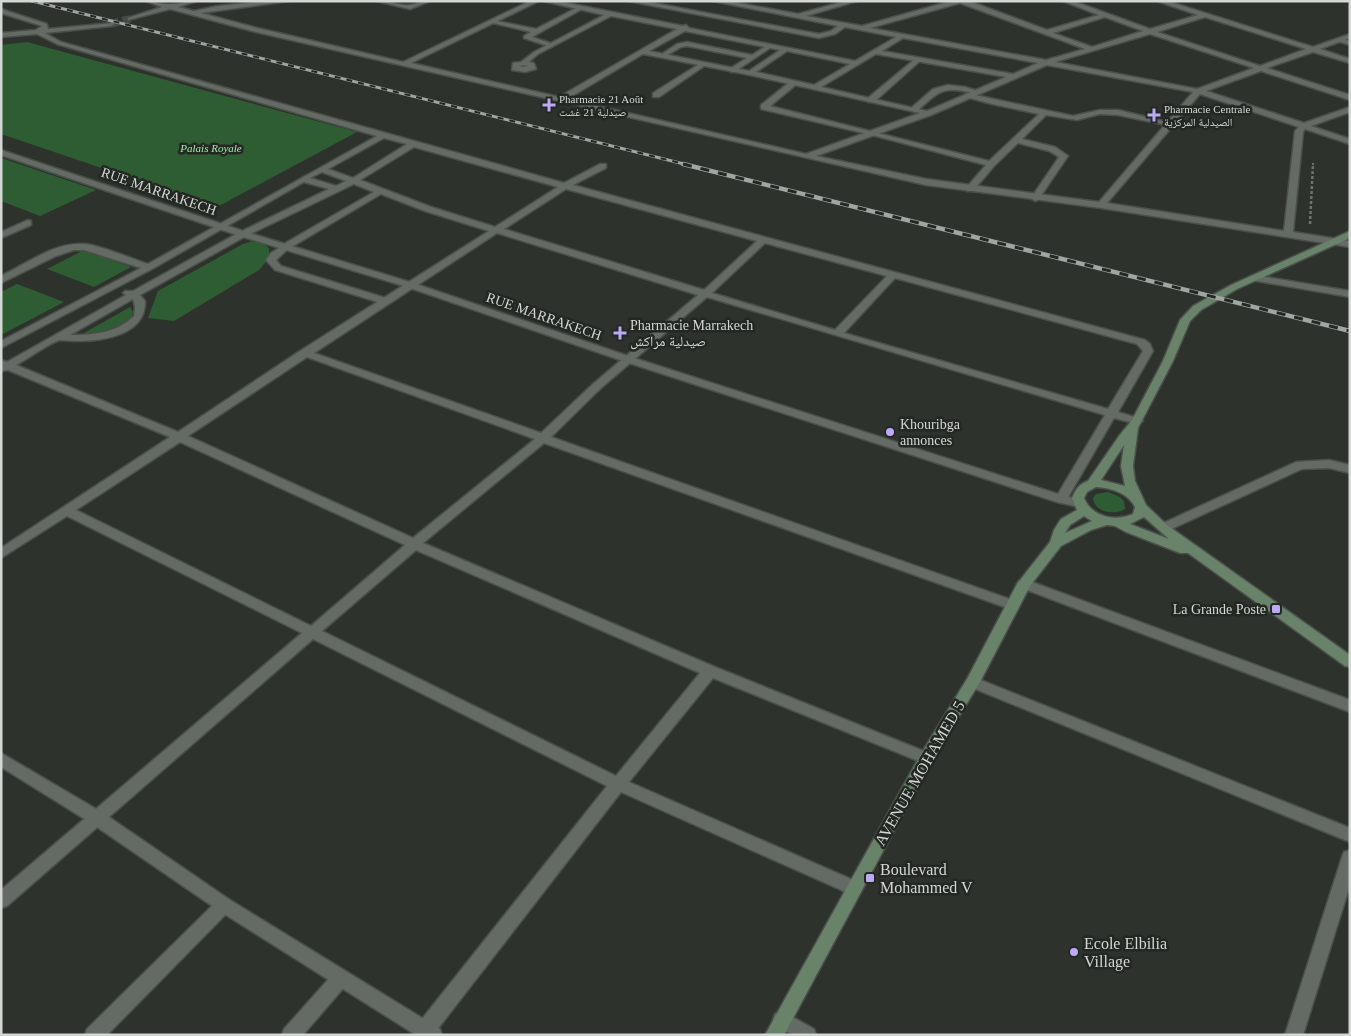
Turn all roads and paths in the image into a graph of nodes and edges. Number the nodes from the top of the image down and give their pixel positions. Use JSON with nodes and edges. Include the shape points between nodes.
{"nodes":[{"id":1,"x":149,"y":1,"type":"edge"},
{"id":2,"x":194,"y":1,"type":"edge"},
{"id":3,"x":286,"y":1,"type":"edge"},
{"id":4,"x":380,"y":1,"type":"edge"},
{"id":5,"x":427,"y":1,"type":"edge"},
{"id":6,"x":536,"y":1,"type":"edge"},
{"id":7,"x":546,"y":1,"type":"edge"},
{"id":8,"x":631,"y":1,"type":"edge"},
{"id":9,"x":716,"y":1,"type":"edge"},
{"id":10,"x":754,"y":1,"type":"edge"},
{"id":11,"x":854,"y":1,"type":"edge"},
{"id":12,"x":960,"y":1,"type":"edge"},
{"id":13,"x":1066,"y":1,"type":"edge"},
{"id":14,"x":1160,"y":1,"type":"edge"},
{"id":15,"x":727,"y":3,"type":"junction"},
{"id":16,"x":738,"y":5,"type":"junction"},
{"id":17,"x":171,"y":7,"type":"junction"},
{"id":18,"x":580,"y":8,"type":"junction"},
{"id":19,"x":1,"y":11,"type":"edge"},
{"id":20,"x":195,"y":13,"type":"junction"},
{"id":21,"x":610,"y":14,"type":"junction"},
{"id":22,"x":1106,"y":15,"type":"junction"},
{"id":23,"x":706,"y":16,"type":"junction"},
{"id":24,"x":796,"y":16,"type":"junction"},
{"id":25,"x":1205,"y":16,"type":"junction"},
{"id":26,"x":130,"y":19,"type":"tunnel mouth"},
{"id":27,"x":492,"y":22,"type":"junction"},
{"id":28,"x":111,"y":24,"type":"tunnel mouth"},
{"id":29,"x":843,"y":26,"type":"junction"},
{"id":30,"x":860,"y":28,"type":"junction"},
{"id":31,"x":682,"y":29,"type":"junction"},
{"id":32,"x":536,"y":31,"type":"junction"},
{"id":33,"x":1148,"y":31,"type":"junction"},
{"id":34,"x":38,"y":32,"type":"junction"},
{"id":35,"x":1048,"y":32,"type":"junction"},
{"id":36,"x":1,"y":35,"type":"edge"},
{"id":37,"x":902,"y":36,"type":"junction"},
{"id":38,"x":1350,"y":36,"type":"edge"},
{"id":39,"x":1339,"y":40,"type":"junction"},
{"id":40,"x":1350,"y":43,"type":"edge"},
{"id":41,"x":551,"y":45,"type":"junction"},
{"id":42,"x":770,"y":46,"type":"junction"},
{"id":43,"x":785,"y":49,"type":"junction"},
{"id":44,"x":1091,"y":49,"type":"junction"},
{"id":45,"x":1312,"y":49,"type":"junction"},
{"id":46,"x":642,"y":52,"type":"junction"},
{"id":47,"x":876,"y":52,"type":"junction"},
{"id":48,"x":662,"y":56,"type":"junction"},
{"id":49,"x":753,"y":56,"type":"junction"},
{"id":50,"x":916,"y":60,"type":"junction"},
{"id":51,"x":1350,"y":61,"type":"edge"},
{"id":52,"x":406,"y":63,"type":"junction"},
{"id":53,"x":523,"y":63,"type":"dead end"},
{"id":54,"x":857,"y":63,"type":"junction"},
{"id":55,"x":1045,"y":63,"type":"junction"},
{"id":56,"x":704,"y":64,"type":"junction"},
{"id":57,"x":1259,"y":68,"type":"junction"},
{"id":58,"x":734,"y":70,"type":"junction"},
{"id":59,"x":750,"y":73,"type":"junction"},
{"id":60,"x":1013,"y":76,"type":"junction"},
{"id":61,"x":794,"y":83,"type":"junction"},
{"id":62,"x":814,"y":88,"type":"junction"},
{"id":63,"x":977,"y":92,"type":"junction"},
{"id":64,"x":1198,"y":92,"type":"junction"},
{"id":65,"x":656,"y":95,"type":"dead end"},
{"id":66,"x":969,"y":95,"type":"junction"},
{"id":67,"x":1350,"y":98,"type":"edge"},
{"id":68,"x":560,"y":99,"type":"junction"},
{"id":69,"x":871,"y":100,"type":"junction"},
{"id":70,"x":1350,"y":109,"type":"edge"},
{"id":71,"x":913,"y":110,"type":"junction"},
{"id":72,"x":928,"y":113,"type":"junction"},
{"id":73,"x":1044,"y":113,"type":"junction"},
{"id":74,"x":1171,"y":124,"type":"junction"},
{"id":75,"x":1304,"y":126,"type":"junction"},
{"id":76,"x":874,"y":132,"type":"junction"},
{"id":77,"x":384,"y":136,"type":"junction"},
{"id":78,"x":1016,"y":140,"type":"junction"},
{"id":79,"x":1350,"y":142,"type":"edge"},
{"id":80,"x":414,"y":144,"type":"junction"},
{"id":81,"x":1,"y":152,"type":"edge"},
{"id":82,"x":806,"y":156,"type":"junction"},
{"id":83,"x":1313,"y":159,"type":"dead end"},
{"id":84,"x":991,"y":164,"type":"junction"},
{"id":85,"x":603,"y":166,"type":"dead end"},
{"id":86,"x":322,"y":169,"type":"junction"},
{"id":87,"x":303,"y":179,"type":"junction"},
{"id":88,"x":353,"y":181,"type":"junction"},
{"id":89,"x":565,"y":186,"type":"junction"},
{"id":90,"x":970,"y":189,"type":"junction"},
{"id":91,"x":337,"y":190,"type":"junction"},
{"id":92,"x":381,"y":191,"type":"junction"},
{"id":93,"x":1035,"y":198,"type":"junction"},
{"id":94,"x":1101,"y":205,"type":"junction"},
{"id":95,"x":28,"y":223,"type":"dead end"},
{"id":96,"x":222,"y":227,"type":"junction"},
{"id":97,"x":497,"y":230,"type":"junction"},
{"id":98,"x":1288,"y":232,"type":"junction"},
{"id":99,"x":243,"y":234,"type":"junction"},
{"id":100,"x":1350,"y":234,"type":"edge"},
{"id":101,"x":1,"y":235,"type":"edge"},
{"id":102,"x":764,"y":240,"type":"junction"},
{"id":103,"x":1334,"y":242,"type":"junction"},
{"id":104,"x":1350,"y":244,"type":"edge"},
{"id":105,"x":285,"y":247,"type":"junction"},
{"id":106,"x":149,"y":267,"type":"junction"},
{"id":107,"x":893,"y":275,"type":"junction"},
{"id":108,"x":1254,"y":278,"type":"junction"},
{"id":109,"x":1,"y":280,"type":"edge"},
{"id":110,"x":410,"y":285,"type":"junction"},
{"id":111,"x":111,"y":288,"type":"junction"},
{"id":112,"x":705,"y":294,"type":"junction"},
{"id":113,"x":1350,"y":294,"type":"edge"},
{"id":114,"x":134,"y":295,"type":"junction"},
{"id":115,"x":385,"y":301,"type":"junction"},
{"id":116,"x":837,"y":334,"type":"junction"},
{"id":117,"x":56,"y":337,"type":"junction"},
{"id":118,"x":1,"y":345,"type":"edge"},
{"id":119,"x":304,"y":353,"type":"junction"},
{"id":120,"x":630,"y":360,"type":"junction"},
{"id":121,"x":3,"y":366,"type":"edge"},
{"id":122,"x":1110,"y":414,"type":"junction"},
{"id":123,"x":1134,"y":424,"type":"junction"},
{"id":124,"x":177,"y":436,"type":"junction"},
{"id":125,"x":544,"y":437,"type":"junction"},
{"id":126,"x":1350,"y":469,"type":"edge"},
{"id":127,"x":1092,"y":485,"type":"junction"},
{"id":128,"x":1061,"y":499,"type":"junction"},
{"id":129,"x":1138,"y":502,"type":"junction"},
{"id":130,"x":1082,"y":507,"type":"junction"},
{"id":131,"x":67,"y":510,"type":"junction"},
{"id":132,"x":1112,"y":522,"type":"junction"},
{"id":133,"x":1163,"y":528,"type":"junction"},
{"id":134,"x":1056,"y":543,"type":"junction"},
{"id":135,"x":414,"y":544,"type":"junction"},
{"id":136,"x":1,"y":554,"type":"edge"},
{"id":137,"x":1203,"y":558,"type":"junction"},
{"id":138,"x":1024,"y":584,"type":"junction"},
{"id":139,"x":1013,"y":606,"type":"junction"},
{"id":140,"x":311,"y":633,"type":"junction"},
{"id":141,"x":1350,"y":662,"type":"edge"},
{"id":142,"x":710,"y":671,"type":"junction"},
{"id":143,"x":973,"y":682,"type":"junction"},
{"id":144,"x":1350,"y":706,"type":"edge"},
{"id":145,"x":926,"y":758,"type":"junction"},
{"id":146,"x":1,"y":759,"type":"edge"},
{"id":147,"x":618,"y":784,"type":"junction"},
{"id":148,"x":97,"y":818,"type":"junction"},
{"id":149,"x":1350,"y":835,"type":"edge"},
{"id":150,"x":1348,"y":866,"type":"edge"},
{"id":151,"x":854,"y":888,"type":"junction"},
{"id":152,"x":1,"y":900,"type":"edge"},
{"id":153,"x":224,"y":905,"type":"junction"},
{"id":154,"x":340,"y":979,"type":"junction"},
{"id":155,"x":778,"y":1027,"type":"edge"},
{"id":156,"x":429,"y":1033,"type":"edge"},
{"id":157,"x":94,"y":1035,"type":"edge"},
{"id":158,"x":291,"y":1035,"type":"edge"},
{"id":159,"x":808,"y":1035,"type":"edge"},
{"id":160,"x":1294,"y":1035,"type":"edge"}],
"edges":[{"from":1,"to":17,"type":"street"},
{"from":2,"to":17,"type":"street"},
{"from":3,"to":20,"type":"street"},
{"from":4,"to":5,"type":"street","via":[[410,7]]},
{"from":6,"to":27,"type":"street"},
{"from":7,"to":18,"type":"street"},
{"from":8,"to":23,"type":"street"},
{"from":9,"to":15,"type":"street"},
{"from":10,"to":16,"type":"street"},
{"from":11,"to":24,"type":"street"},
{"from":12,"to":30,"type":"street"},
{"from":12,"to":35,"type":"street"},
{"from":13,"to":22,"type":"street"},
{"from":14,"to":25,"type":"street"},
{"from":15,"to":16,"type":"street"},
{"from":15,"to":23,"type":"street"},
{"from":16,"to":24,"type":"street"},
{"from":17,"to":20,"type":"street"},
{"from":17,"to":26,"type":"street"},
{"from":18,"to":21,"type":"street"},
{"from":18,"to":32,"type":"street"},
{"from":19,"to":34,"type":"street","via":[[45,25]]},
{"from":20,"to":52,"type":"street"},
{"from":21,"to":31,"type":"street"},
{"from":21,"to":41,"type":"street"},
{"from":22,"to":33,"type":"street"},
{"from":22,"to":35,"type":"street"},
{"from":23,"to":29,"type":"street","via":[[824,36]]},
{"from":23,"to":31,"type":"street"},
{"from":24,"to":29,"type":"street"},
{"from":25,"to":33,"type":"street"},
{"from":25,"to":45,"type":"street"},
{"from":27,"to":32,"type":"street"},
{"from":27,"to":52,"type":"street"},
{"from":28,"to":34,"type":"street"},
{"from":29,"to":30,"type":"street"},
{"from":30,"to":37,"type":"street"},
{"from":31,"to":42,"type":"street"},
{"from":31,"to":46,"type":"street"},
{"from":32,"to":41,"type":"street","via":[[526,37]]},
{"from":33,"to":44,"type":"street"},
{"from":33,"to":57,"type":"street"},
{"from":34,"to":36,"type":"street"},
{"from":34,"to":77,"type":"street","via":[[59,43]]},
{"from":35,"to":44,"type":"street"},
{"from":37,"to":47,"type":"street"},
{"from":37,"to":55,"type":"street"},
{"from":38,"to":39,"type":"street"},
{"from":39,"to":40,"type":"street"},
{"from":39,"to":45,"type":"street"},
{"from":41,"to":53,"type":"street"},
{"from":42,"to":43,"type":"street"},
{"from":42,"to":49,"type":"street"},
{"from":43,"to":54,"type":"street"},
{"from":43,"to":59,"type":"street"},
{"from":44,"to":55,"type":"street"},
{"from":45,"to":51,"type":"street"},
{"from":45,"to":57,"type":"street"},
{"from":46,"to":48,"type":"street"},
{"from":46,"to":68,"type":"street"},
{"from":47,"to":50,"type":"street"},
{"from":47,"to":54,"type":"street"},
{"from":48,"to":49,"type":"street","via":[[679,45],[687,44]]},
{"from":48,"to":56,"type":"street"},
{"from":49,"to":58,"type":"street"},
{"from":50,"to":60,"type":"street"},
{"from":50,"to":69,"type":"street"},
{"from":52,"to":68,"type":"street"},
{"from":54,"to":62,"type":"street"},
{"from":55,"to":60,"type":"street"},
{"from":55,"to":64,"type":"street"},
{"from":56,"to":58,"type":"street"},
{"from":56,"to":65,"type":"street"},
{"from":57,"to":64,"type":"street"},
{"from":57,"to":67,"type":"street"},
{"from":58,"to":59,"type":"street"},
{"from":59,"to":61,"type":"street"},
{"from":60,"to":63,"type":"street"},
{"from":61,"to":62,"type":"street"},
{"from":61,"to":76,"type":"street","via":[[764,107]]},
{"from":62,"to":69,"type":"street"},
{"from":63,"to":66,"type":"street"},
{"from":63,"to":71,"type":"street","via":[[944,86]]},
{"from":64,"to":74,"type":"street"},
{"from":64,"to":75,"type":"street"},
{"from":66,"to":72,"type":"street"},
{"from":66,"to":73,"type":"street"},
{"from":68,"to":82,"type":"street"},
{"from":69,"to":71,"type":"street"},
{"from":70,"to":75,"type":"street"},
{"from":71,"to":72,"type":"street"},
{"from":72,"to":76,"type":"street"},
{"from":73,"to":74,"type":"street","via":[[1081,119],[1109,112]]},
{"from":73,"to":78,"type":"street"},
{"from":74,"to":94,"type":"street"},
{"from":75,"to":79,"type":"street"},
{"from":75,"to":98,"type":"street","via":[[1299,132]]},
{"from":76,"to":82,"type":"street"},
{"from":76,"to":84,"type":"street"},
{"from":77,"to":80,"type":"street"},
{"from":77,"to":86,"type":"street"},
{"from":78,"to":84,"type":"street"},
{"from":78,"to":93,"type":"street","via":[[1060,152],[1064,156]]},
{"from":80,"to":88,"type":"street"},
{"from":80,"to":89,"type":"street"},
{"from":81,"to":96,"type":"street","name":"RUE MARRAKECH"},
{"from":82,"to":90,"type":"street"},
{"from":83,"to":98,"type":"path","via":[[1310,232]]},
{"from":84,"to":90,"type":"street"},
{"from":85,"to":89,"type":"street"},
{"from":86,"to":87,"type":"street"},
{"from":86,"to":88,"type":"street"},
{"from":87,"to":91,"type":"street"},
{"from":87,"to":96,"type":"street"},
{"from":88,"to":91,"type":"street"},
{"from":88,"to":92,"type":"street"},
{"from":89,"to":97,"type":"street"},
{"from":89,"to":102,"type":"street"},
{"from":90,"to":93,"type":"street"},
{"from":91,"to":99,"type":"street"},
{"from":92,"to":97,"type":"street"},
{"from":92,"to":105,"type":"street"},
{"from":93,"to":94,"type":"street"},
{"from":94,"to":98,"type":"street"},
{"from":95,"to":101,"type":"street"},
{"from":96,"to":99,"type":"street","name":"RUE MARRAKECH"},
{"from":96,"to":106,"type":"street"},
{"from":97,"to":110,"type":"street"},
{"from":97,"to":112,"type":"street"},
{"from":98,"to":103,"type":"street"},
{"from":99,"to":105,"type":"street","name":"RUE MARRAKECH"},
{"from":99,"to":114,"type":"street"},
{"from":100,"to":103,"type":"main road"},
{"from":102,"to":107,"type":"street"},
{"from":102,"to":112,"type":"street"},
{"from":103,"to":104,"type":"street"},
{"from":103,"to":108,"type":"main road"},
{"from":105,"to":110,"type":"street","name":"RUE MARRAKECH"},
{"from":105,"to":115,"type":"street","via":[[271,260],[278,268]]},
{"from":106,"to":109,"type":"street","via":[[85,247],[75,247],[62,250]]},
{"from":106,"to":111,"type":"street"},
{"from":107,"to":116,"type":"street"},
{"from":107,"to":122,"type":"street","via":[[1141,342],[1148,351]]},
{"from":108,"to":113,"type":"street"},
{"from":108,"to":123,"type":"main road","via":[[1197,308],[1186,320]]},
{"from":110,"to":115,"type":"street"},
{"from":110,"to":120,"type":"street","name":"RUE MARRAKECH"},
{"from":111,"to":114,"type":"street"},
{"from":111,"to":118,"type":"street"},
{"from":112,"to":116,"type":"street"},
{"from":112,"to":120,"type":"street"},
{"from":114,"to":117,"type":"street"},
{"from":114,"to":117,"type":"street","via":[[140,301],[139,315],[134,322],[99,337]]},
{"from":115,"to":119,"type":"street"},
{"from":116,"to":122,"type":"street"},
{"from":117,"to":121,"type":"street"},
{"from":119,"to":124,"type":"street"},
{"from":119,"to":125,"type":"street"},
{"from":120,"to":125,"type":"street","via":[[597,386]]},
{"from":120,"to":128,"type":"street","name":"RUE MARRAKECH"},
{"from":121,"to":124,"type":"street"},
{"from":122,"to":123,"type":"street"},
{"from":122,"to":128,"type":"street"},
{"from":123,"to":127,"type":"main road"},
{"from":123,"to":129,"type":"main road","via":[[1127,466]]},
{"from":124,"to":131,"type":"street"},
{"from":124,"to":135,"type":"street"},
{"from":125,"to":135,"type":"street"},
{"from":125,"to":139,"type":"street"},
{"from":126,"to":133,"type":"street","via":[[1329,464],[1300,465]]},
{"from":127,"to":129,"type":"main road","via":[[1120,487]]},
{"from":127,"to":130,"type":"main road","via":[[1079,494]]},
{"from":128,"to":130,"type":"street","name":"RUE MARRAKECH"},
{"from":129,"to":132,"type":"main road","name":"AVENUE MOHAMED 5","via":[[1138,516]]},
{"from":129,"to":133,"type":"main road"},
{"from":130,"to":132,"type":"main road"},
{"from":130,"to":134,"type":"main road","name":"AVENUE MOHAMED 5","via":[[1060,528]]},
{"from":131,"to":136,"type":"street"},
{"from":131,"to":140,"type":"street"},
{"from":132,"to":134,"type":"main road","name":"AVENUE MOHAMED 5","via":[[1087,527]]},
{"from":132,"to":137,"type":"main road"},
{"from":133,"to":137,"type":"main road"},
{"from":134,"to":138,"type":"main road","name":"AVENUE MOHAMED 5"},
{"from":135,"to":140,"type":"street"},
{"from":135,"to":142,"type":"street"},
{"from":137,"to":141,"type":"main road"},
{"from":138,"to":139,"type":"main road","name":"AVENUE MOHAMED 5"},
{"from":138,"to":144,"type":"street"},
{"from":139,"to":143,"type":"main road","name":"AVENUE MOHAMED 5"},
{"from":140,"to":147,"type":"street"},
{"from":140,"to":148,"type":"street"},
{"from":142,"to":145,"type":"street"},
{"from":142,"to":147,"type":"street"},
{"from":143,"to":145,"type":"main road","name":"AVENUE MOHAMED 5"},
{"from":143,"to":149,"type":"street"},
{"from":145,"to":151,"type":"main road","name":"AVENUE MOHAMED 5"},
{"from":146,"to":148,"type":"street"},
{"from":147,"to":151,"type":"street"},
{"from":147,"to":156,"type":"street"},
{"from":148,"to":152,"type":"street"},
{"from":148,"to":153,"type":"street"},
{"from":150,"to":160,"type":"street"},
{"from":151,"to":155,"type":"main road","name":"AVENUE MOHAMED 5"},
{"from":153,"to":154,"type":"street"},
{"from":153,"to":157,"type":"street"},
{"from":154,"to":156,"type":"street"},
{"from":154,"to":158,"type":"street"},
{"from":155,"to":159,"type":"street"}]}
